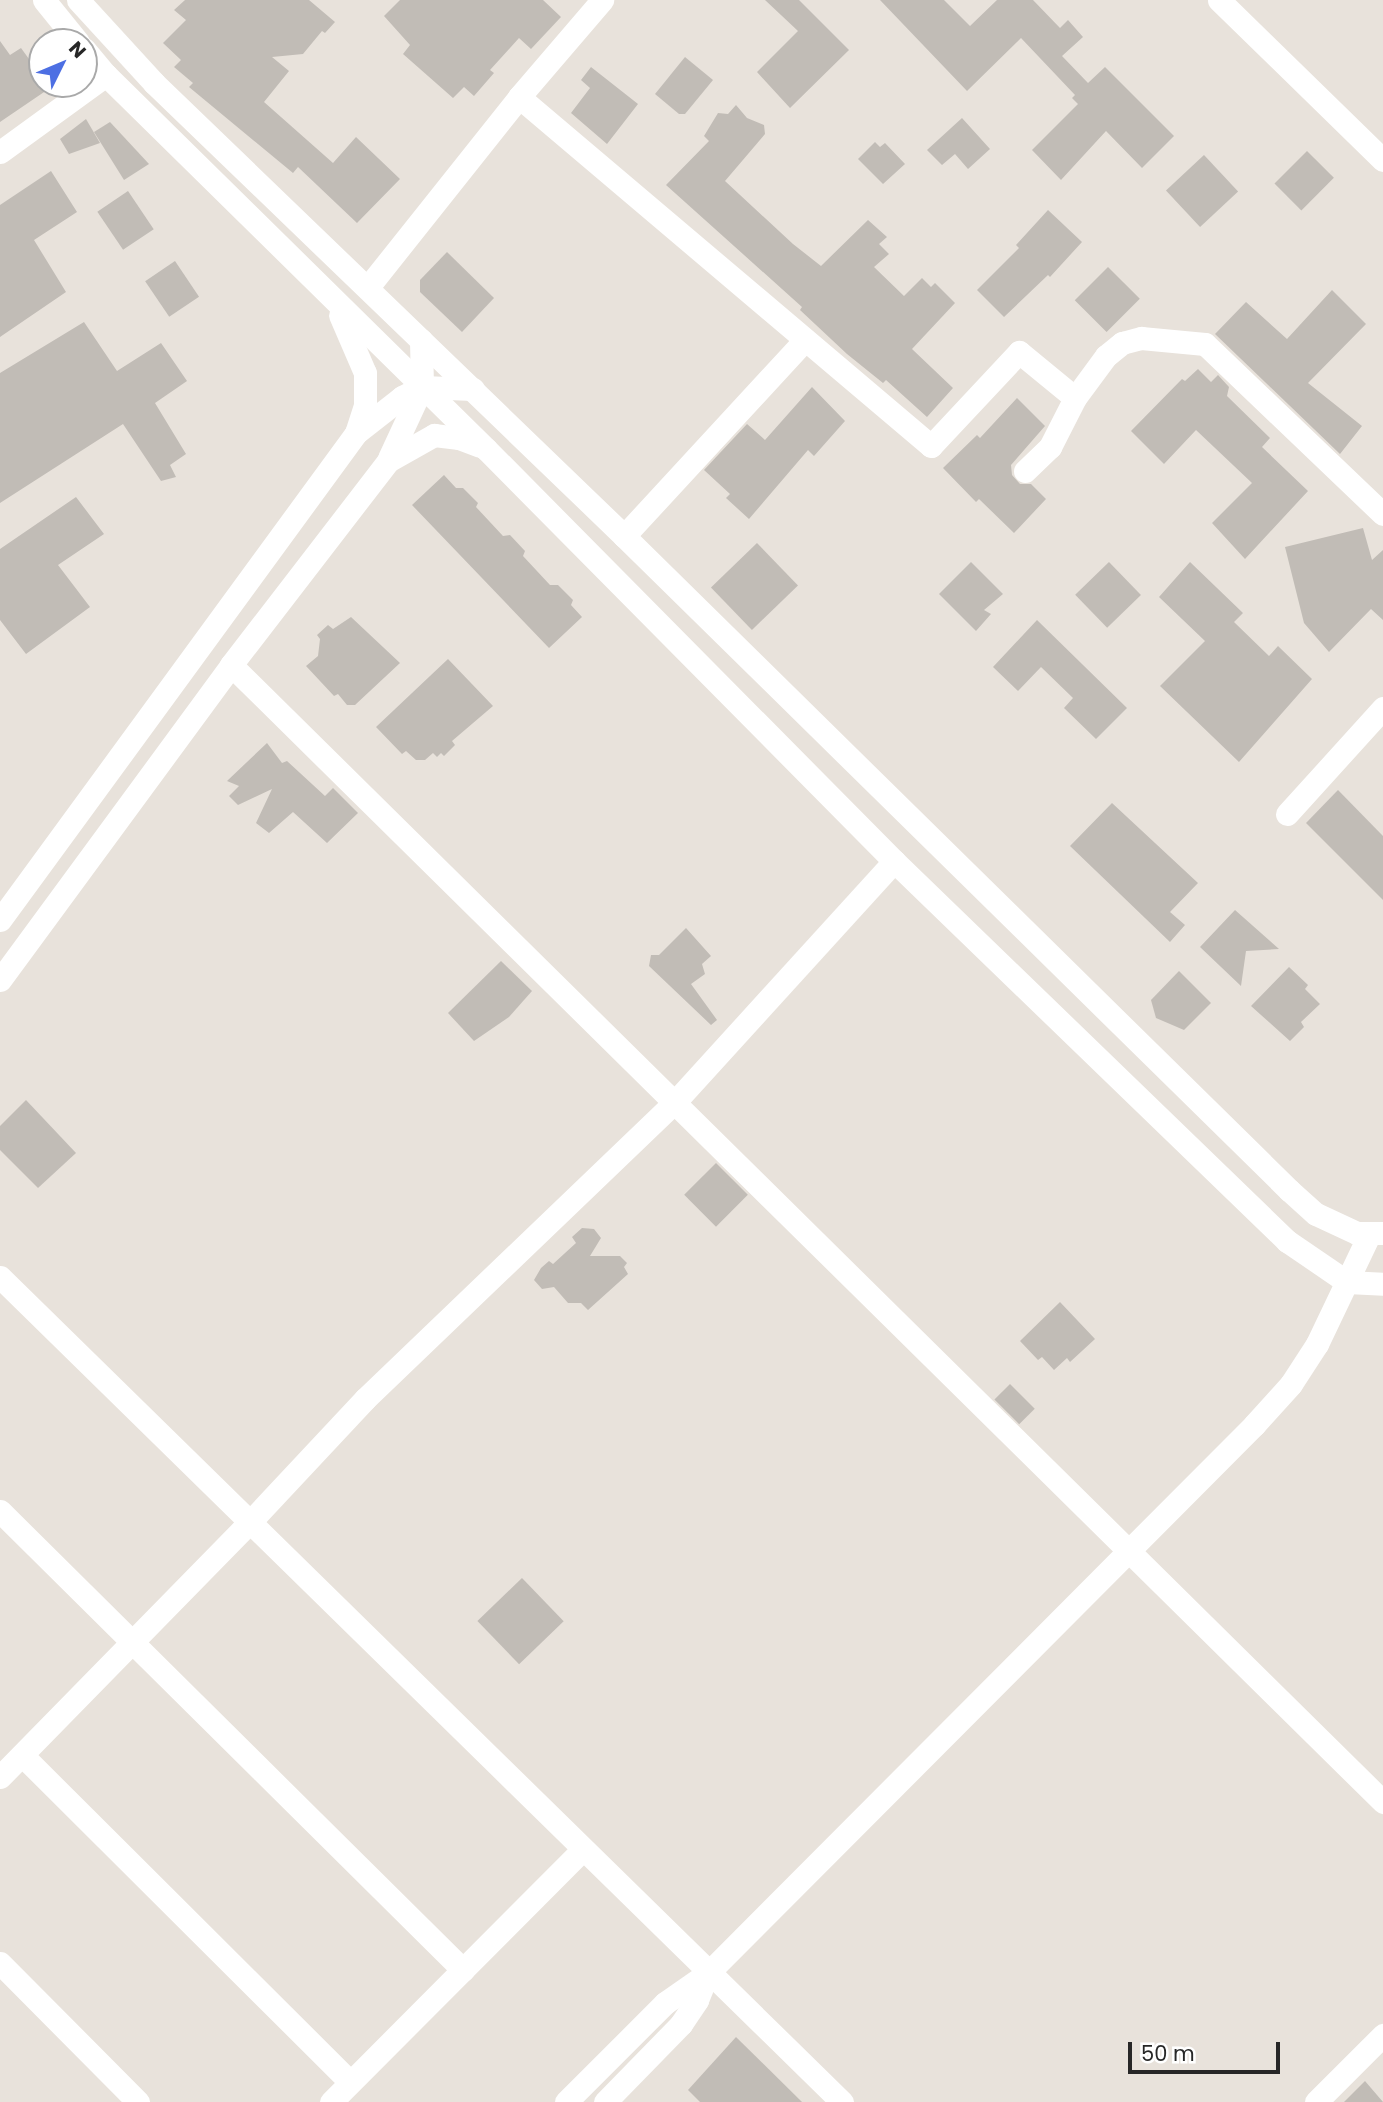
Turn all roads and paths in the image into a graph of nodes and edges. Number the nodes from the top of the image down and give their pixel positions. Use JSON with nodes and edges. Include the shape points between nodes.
{"nodes":[{"id":1,"x":44,"y":0,"type":"edge"},
{"id":2,"x":78,"y":0,"type":"edge"},
{"id":3,"x":602,"y":0,"type":"edge"},
{"id":4,"x":1219,"y":0,"type":"edge"},
{"id":5,"x":67,"y":28,"type":"edge"},
{"id":6,"x":98,"y":66,"type":"edge"},
{"id":7,"x":106,"y":75,"type":"junction"},
{"id":8,"x":519,"y":97,"type":"junction"},
{"id":9,"x":0,"y":152,"type":"edge"},
{"id":10,"x":1383,"y":160,"type":"edge"},
{"id":11,"x":368,"y":287,"type":"junction"},
{"id":12,"x":334,"y":303,"type":"junction"},
{"id":13,"x":421,"y":340,"type":"junction"},
{"id":14,"x":805,"y":340,"type":"junction"},
{"id":15,"x":422,"y":387,"type":"junction"},
{"id":16,"x":473,"y":389,"type":"junction"},
{"id":17,"x":1074,"y":398,"type":"junction"},
{"id":18,"x":356,"y":433,"type":"junction"},
{"id":19,"x":486,"y":449,"type":"junction"},
{"id":20,"x":387,"y":461,"type":"junction"},
{"id":21,"x":1025,"y":471,"type":"dead end"},
{"id":22,"x":1383,"y":514,"type":"edge"},
{"id":23,"x":624,"y":536,"type":"junction"},
{"id":24,"x":231,"y":665,"type":"junction"},
{"id":25,"x":757,"y":666,"type":"junction"},
{"id":26,"x":730,"y":695,"type":"junction"},
{"id":27,"x":160,"y":702,"type":"junction"},
{"id":28,"x":1383,"y":708,"type":"edge"},
{"id":29,"x":188,"y":724,"type":"junction"},
{"id":30,"x":1287,"y":814,"type":"dead end"},
{"id":31,"x":894,"y":861,"type":"junction"},
{"id":32,"x":0,"y":920,"type":"edge"},
{"id":33,"x":0,"y":980,"type":"edge"},
{"id":34,"x":674,"y":1103,"type":"junction"},
{"id":35,"x":1377,"y":1233,"type":"edge"},
{"id":36,"x":0,"y":1277,"type":"edge"},
{"id":37,"x":1347,"y":1282,"type":"junction"},
{"id":38,"x":1383,"y":1283,"type":"edge"},
{"id":39,"x":0,"y":1511,"type":"edge"},
{"id":40,"x":249,"y":1522,"type":"junction"},
{"id":41,"x":1128,"y":1553,"type":"junction"},
{"id":42,"x":131,"y":1643,"type":"junction"},
{"id":43,"x":22,"y":1755,"type":"junction"},
{"id":44,"x":0,"y":1777,"type":"edge"},
{"id":45,"x":1383,"y":1802,"type":"edge"},
{"id":46,"x":583,"y":1849,"type":"junction"},
{"id":47,"x":0,"y":1963,"type":"edge"},
{"id":48,"x":463,"y":1970,"type":"junction"},
{"id":49,"x":708,"y":1973,"type":"junction"},
{"id":50,"x":1383,"y":2035,"type":"edge"},
{"id":51,"x":350,"y":2082,"type":"junction"},
{"id":52,"x":138,"y":2102,"type":"edge"},
{"id":53,"x":331,"y":2102,"type":"edge"},
{"id":54,"x":566,"y":2102,"type":"edge"},
{"id":55,"x":605,"y":2102,"type":"edge"},
{"id":56,"x":842,"y":2102,"type":"edge"},
{"id":57,"x":1316,"y":2102,"type":"edge"}],
"edges":[{"from":1,"to":5,"type":"street"},
{"from":2,"to":11,"type":"street","via":[[154,83]]},
{"from":3,"to":8,"type":"street"},
{"from":4,"to":10,"type":"street"},
{"from":6,"to":7,"type":"street"},
{"from":7,"to":9,"type":"street"},
{"from":7,"to":12,"type":"street"},
{"from":8,"to":11,"type":"street"},
{"from":8,"to":14,"type":"street"},
{"from":11,"to":13,"type":"street"},
{"from":12,"to":15,"type":"street"},
{"from":12,"to":18,"type":"street","via":[[365,373],[365,406]]},
{"from":13,"to":15,"type":"street"},
{"from":13,"to":16,"type":"street"},
{"from":14,"to":17,"type":"street","via":[[931,446],[1019,352]]},
{"from":14,"to":23,"type":"street"},
{"from":15,"to":16,"type":"street"},
{"from":15,"to":18,"type":"street"},
{"from":15,"to":19,"type":"street"},
{"from":15,"to":20,"type":"street"},
{"from":16,"to":23,"type":"street"},
{"from":17,"to":21,"type":"street","via":[[1050,447]]},
{"from":17,"to":22,"type":"street","via":[[1106,356],[1122,343],[1141,338],[1205,345]]},
{"from":18,"to":27,"type":"street"},
{"from":19,"to":20,"type":"street","via":[[459,438],[434,435]]},
{"from":19,"to":26,"type":"street"},
{"from":20,"to":24,"type":"street"},
{"from":23,"to":25,"type":"street"},
{"from":24,"to":29,"type":"street"},
{"from":24,"to":34,"type":"street"},
{"from":25,"to":26,"type":"street"},
{"from":25,"to":35,"type":"street","via":[[1289,1190],[1316,1214],[1357,1233]]},
{"from":26,"to":31,"type":"street"},
{"from":27,"to":29,"type":"street"},
{"from":27,"to":32,"type":"street"},
{"from":28,"to":30,"type":"street"},
{"from":29,"to":33,"type":"street"},
{"from":31,"to":34,"type":"street"},
{"from":31,"to":37,"type":"street","via":[[1287,1241]]},
{"from":34,"to":40,"type":"street","via":[[365,1399]]},
{"from":34,"to":41,"type":"street"},
{"from":35,"to":37,"type":"street"},
{"from":36,"to":40,"type":"street"},
{"from":37,"to":38,"type":"street"},
{"from":37,"to":41,"type":"street","via":[[1317,1344],[1291,1384]]},
{"from":39,"to":42,"type":"street"},
{"from":40,"to":42,"type":"street"},
{"from":40,"to":46,"type":"street"},
{"from":41,"to":45,"type":"street"},
{"from":41,"to":49,"type":"street"},
{"from":42,"to":43,"type":"street"},
{"from":42,"to":48,"type":"street"},
{"from":43,"to":44,"type":"street"},
{"from":43,"to":51,"type":"street"},
{"from":46,"to":48,"type":"street"},
{"from":46,"to":49,"type":"street"},
{"from":47,"to":52,"type":"street"},
{"from":48,"to":51,"type":"street"},
{"from":49,"to":54,"type":"street","via":[[665,2003]]},
{"from":49,"to":55,"type":"street","via":[[681,2024]]},
{"from":49,"to":56,"type":"street"},
{"from":50,"to":57,"type":"street"},
{"from":51,"to":53,"type":"street"}]}
